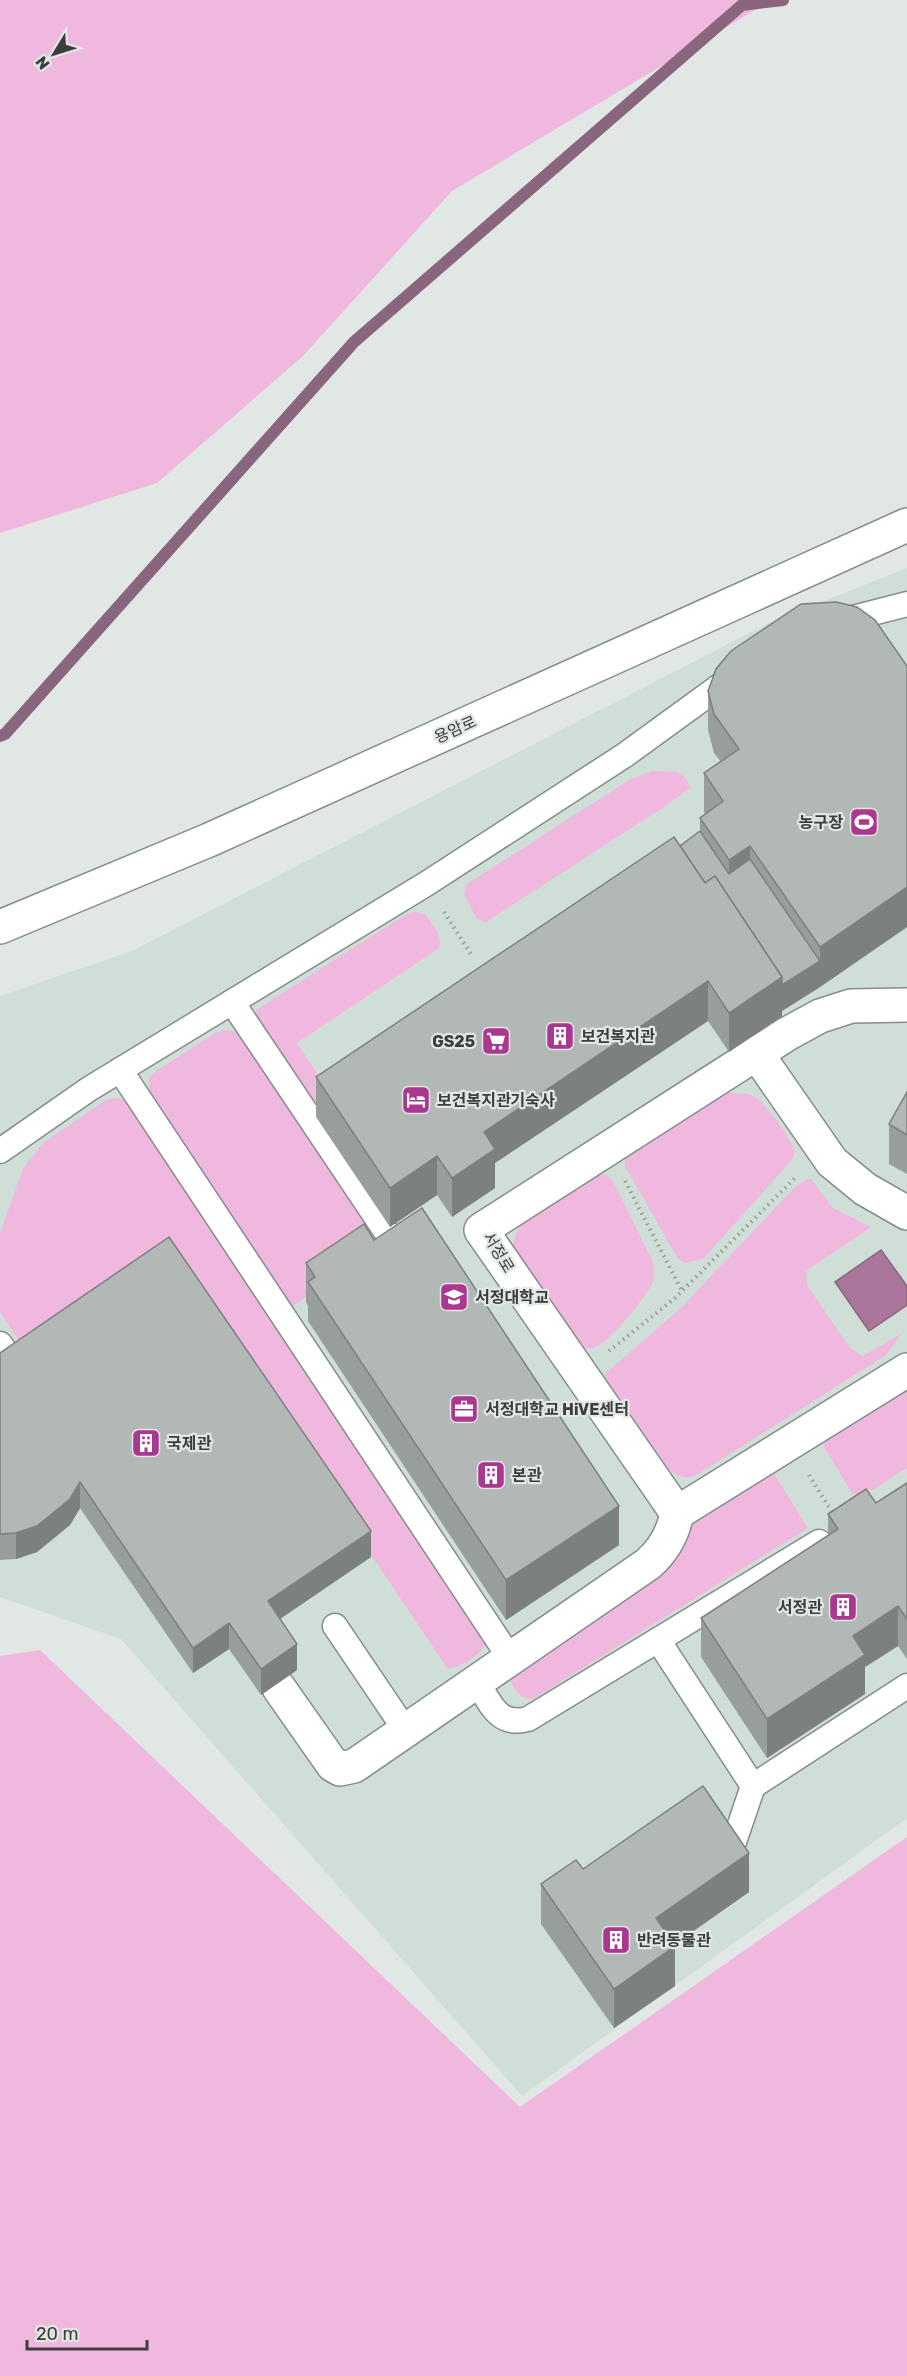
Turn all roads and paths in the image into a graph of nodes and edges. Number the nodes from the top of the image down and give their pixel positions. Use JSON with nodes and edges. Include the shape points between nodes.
{"nodes":[{"id":1,"x":907,"y":525,"type":"edge"},
{"id":2,"x":907,"y":604,"type":"edge"},
{"id":3,"x":815,"y":628,"type":"edge"},
{"id":4,"x":752,"y":662,"type":"edge"},
{"id":5,"x":426,"y":884,"type":"junction"},
{"id":6,"x":0,"y":927,"type":"edge"},
{"id":7,"x":471,"y":954,"type":"dead end"},
{"id":8,"x":232,"y":1002,"type":"junction"},
{"id":9,"x":907,"y":1005,"type":"edge"},
{"id":10,"x":757,"y":1054,"type":"junction"},
{"id":11,"x":120,"y":1070,"type":"junction"},
{"id":12,"x":608,"y":1148,"type":"junction"},
{"id":13,"x":822,"y":1150,"type":"junction"},
{"id":14,"x":0,"y":1151,"type":"edge"},
{"id":15,"x":907,"y":1213,"type":"edge"},
{"id":16,"x":395,"y":1245,"type":"edge"},
{"id":17,"x":682,"y":1291,"type":"junction"},
{"id":18,"x":0,"y":1344,"type":"edge"},
{"id":19,"x":16,"y":1368,"type":"edge"},
{"id":20,"x":907,"y":1370,"type":"edge"},
{"id":21,"x":580,"y":1373,"type":"junction"},
{"id":22,"x":790,"y":1443,"type":"junction"},
{"id":23,"x":677,"y":1513,"type":"junction"},
{"id":24,"x":842,"y":1528,"type":"joint"},
{"id":25,"x":335,"y":1626,"type":"dead end"},
{"id":26,"x":658,"y":1640,"type":"junction"},
{"id":27,"x":510,"y":1658,"type":"junction"},
{"id":28,"x":477,"y":1682,"type":"junction"},
{"id":29,"x":907,"y":1686,"type":"edge"},
{"id":30,"x":279,"y":1688,"type":"dead end"},
{"id":31,"x":406,"y":1731,"type":"junction"},
{"id":32,"x":753,"y":1786,"type":"junction"},
{"id":33,"x":734,"y":1842,"type":"edge"}],
"edges":[{"from":1,"to":6,"type":"street","name":"용암로","via":[[208,840]]},
{"from":2,"to":3,"type":"lane"},
{"from":4,"to":5,"type":"lane","via":[[625,755]]},
{"from":5,"to":7,"type":"path"},
{"from":5,"to":8,"type":"lane"},
{"from":8,"to":11,"type":"lane"},
{"from":8,"to":16,"type":"lane"},
{"from":9,"to":10,"type":"street","name":"서정로","via":[[851,1006],[820,1016]]},
{"from":10,"to":12,"type":"street","name":"서정로"},
{"from":10,"to":13,"type":"street"},
{"from":11,"to":14,"type":"lane"},
{"from":11,"to":27,"type":"lane"},
{"from":12,"to":17,"type":"path"},
{"from":12,"to":21,"type":"street","name":"서정로","via":[[481,1230]]},
{"from":13,"to":15,"type":"street","via":[[848,1177]]},
{"from":13,"to":17,"type":"path"},
{"from":17,"to":21,"type":"path"},
{"from":18,"to":19,"type":"lane"},
{"from":20,"to":22,"type":"street"},
{"from":21,"to":23,"type":"street","name":"서정로"},
{"from":22,"to":23,"type":"street"},
{"from":22,"to":24,"type":"path"},
{"from":23,"to":27,"type":"street","via":[[675,1527],[659,1554]]},
{"from":24,"to":26,"type":"lane"},
{"from":25,"to":31,"type":"lane"},
{"from":26,"to":28,"type":"lane","via":[[517,1722],[496,1712]]},
{"from":26,"to":32,"type":"lane"},
{"from":27,"to":28,"type":"street"},
{"from":28,"to":31,"type":"street"},
{"from":29,"to":32,"type":"lane"},
{"from":30,"to":31,"type":"street","via":[[333,1766],[340,1769],[354,1766]]},
{"from":32,"to":33,"type":"lane"}]}
